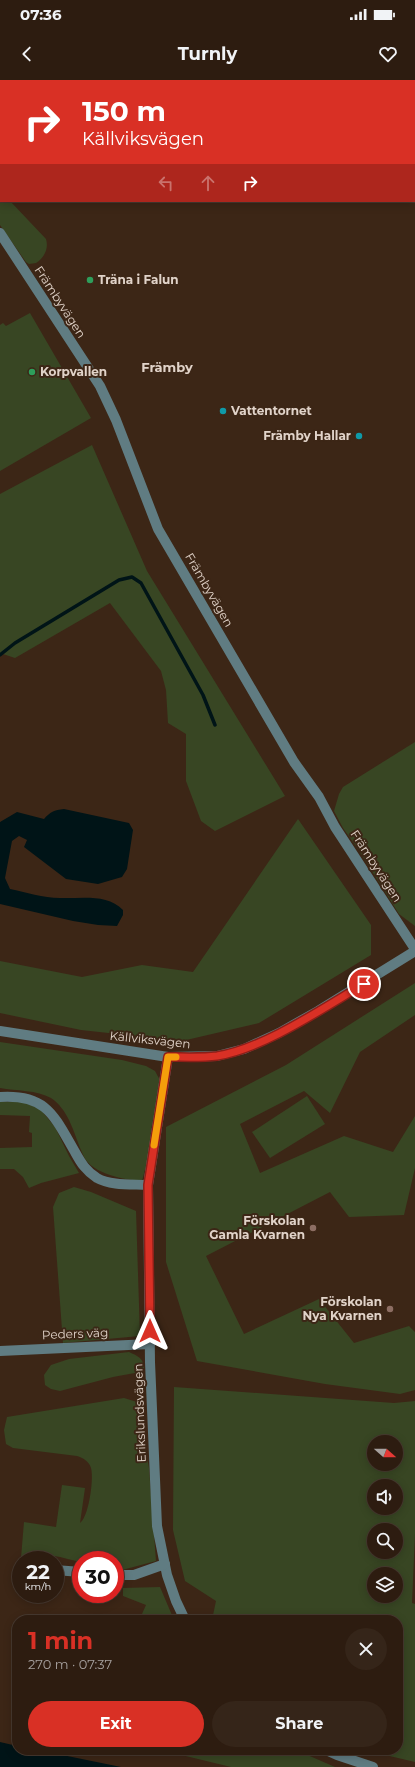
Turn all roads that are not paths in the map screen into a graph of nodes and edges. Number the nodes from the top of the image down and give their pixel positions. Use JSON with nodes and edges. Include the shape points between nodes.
{"nodes":[{"id":1,"x":0,"y":233,"type":"edge"},
{"id":2,"x":415,"y":950,"type":"edge"},
{"id":3,"x":0,"y":1031,"type":"edge"},
{"id":4,"x":168,"y":1057,"type":"junction"},
{"id":5,"x":0,"y":1097,"type":"edge"},
{"id":6,"x":148,"y":1185,"type":"junction"},
{"id":7,"x":150,"y":1344,"type":"junction"},
{"id":8,"x":0,"y":1350,"type":"edge"},
{"id":9,"x":165,"y":1564,"type":"junction"},
{"id":10,"x":124,"y":1575,"type":"edge"},
{"id":11,"x":183,"y":1615,"type":"edge"},
{"id":12,"x":335,"y":1755,"type":"edge"},
{"id":13,"x":373,"y":1767,"type":"edge"}],
"edges":[{"from":1,"to":2,"type":"street","name":"Främbyvägen","via":[[100,386],[116,420],[158,529],[294,762],[319,797]]},
{"from":2,"to":4,"type":"street","name":"Källviksvägen","via":[[318,1011],[258,1043],[217,1056]]},
{"from":3,"to":4,"type":"street","name":"Källviksvägen"},
{"from":4,"to":6,"type":"street","name":"Erikslundsvägen"},
{"from":5,"to":6,"type":"street","via":[[25,1098],[47,1108],[57,1120],[85,1168],[98,1178],[118,1183]]},
{"from":6,"to":7,"type":"street","name":"Erikslundsvägen"},
{"from":7,"to":8,"type":"street","name":"Peders väg"},
{"from":7,"to":9,"type":"street","name":"Erikslundsvägen","via":[[157,1526]]},
{"from":9,"to":10,"type":"street","via":[[134,1575]]},
{"from":9,"to":11,"type":"street","name":"Erikslundsvägen"},
{"from":12,"to":13,"type":"street"}]}
